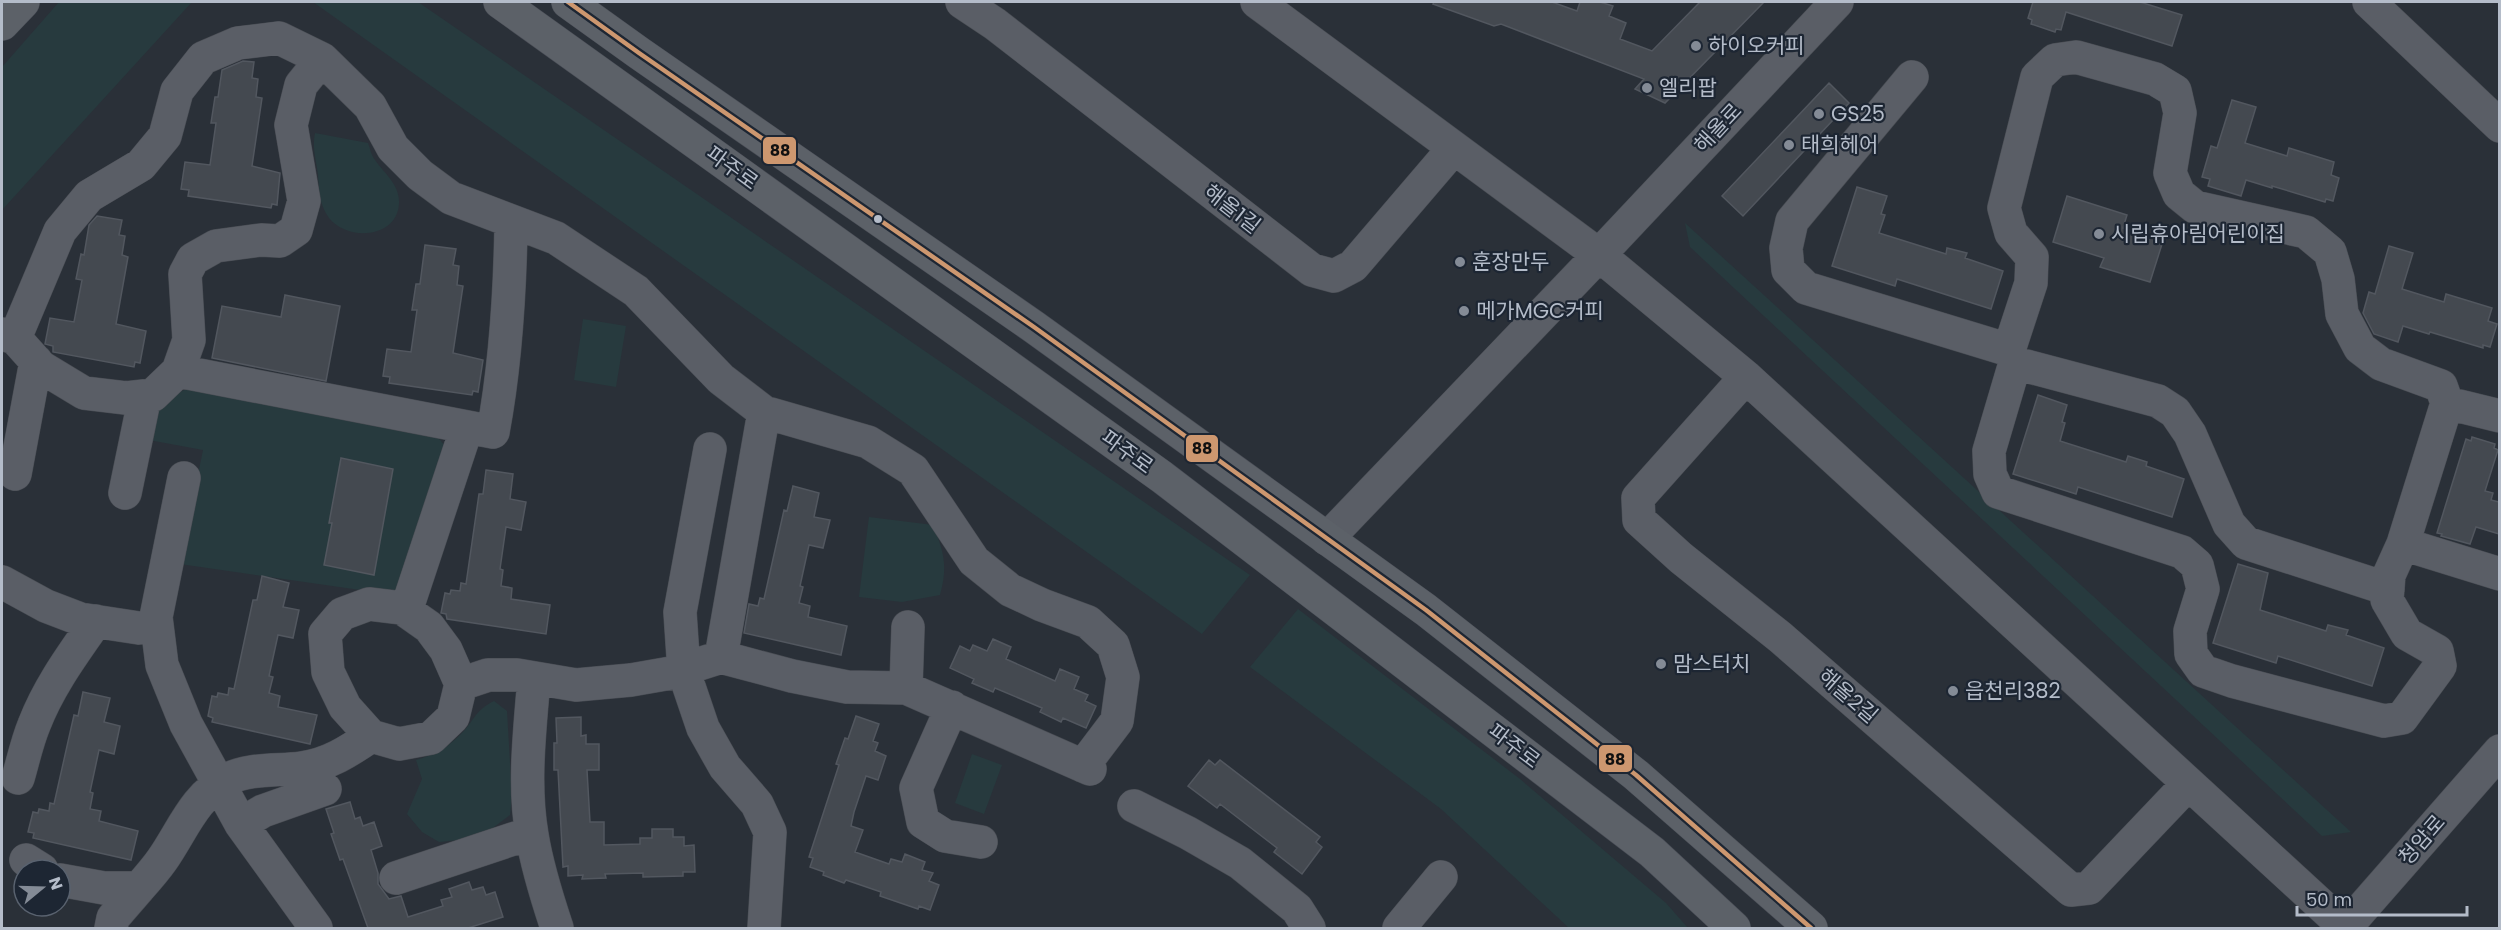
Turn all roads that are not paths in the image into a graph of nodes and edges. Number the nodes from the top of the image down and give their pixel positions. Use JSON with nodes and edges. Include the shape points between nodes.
{"nodes":[{"id":1,"x":23,"y":2,"type":"edge"},
{"id":2,"x":500,"y":2,"type":"edge"},
{"id":3,"x":568,"y":2,"type":"edge"},
{"id":4,"x":962,"y":2,"type":"edge"},
{"id":5,"x":1257,"y":2,"type":"edge"},
{"id":6,"x":1837,"y":2,"type":"edge"},
{"id":7,"x":2369,"y":2,"type":"edge"},
{"id":8,"x":1004,"y":13,"type":"edge"},
{"id":9,"x":2,"y":24,"type":"edge"},
{"id":10,"x":322,"y":59,"type":"junction"},
{"id":11,"x":1912,"y":77,"type":"dead end"},
{"id":12,"x":2499,"y":126,"type":"edge"},
{"id":13,"x":1454,"y":148,"type":"junction"},
{"id":14,"x":511,"y":223,"type":"junction"},
{"id":15,"x":1599,"y":255,"type":"junction"},
{"id":16,"x":18,"y":344,"type":"edge"},
{"id":17,"x":2012,"y":357,"type":"junction"},
{"id":18,"x":178,"y":371,"type":"junction"},
{"id":19,"x":1746,"y":377,"type":"junction"},
{"id":20,"x":145,"y":396,"type":"junction"},
{"id":21,"x":2447,"y":403,"type":"junction"},
{"id":22,"x":764,"y":412,"type":"junction"},
{"id":23,"x":2499,"y":416,"type":"edge"},
{"id":24,"x":467,"y":427,"type":"junction"},
{"id":25,"x":710,"y":449,"type":"dead end"},
{"id":26,"x":15,"y":474,"type":"dead end"},
{"id":27,"x":184,"y":478,"type":"dead end"},
{"id":28,"x":125,"y":493,"type":"dead end"},
{"id":29,"x":2238,"y":534,"type":"junction"},
{"id":30,"x":1327,"y":539,"type":"junction"},
{"id":31,"x":2403,"y":544,"type":"junction"},
{"id":32,"x":2197,"y":565,"type":"junction"},
{"id":33,"x":2499,"y":574,"type":"edge"},
{"id":34,"x":2,"y":582,"type":"edge"},
{"id":35,"x":2388,"y":590,"type":"junction"},
{"id":36,"x":406,"y":610,"type":"junction"},
{"id":37,"x":96,"y":621,"type":"junction"},
{"id":38,"x":908,"y":627,"type":"dead end"},
{"id":39,"x":139,"y":628,"type":"dead end"},
{"id":40,"x":721,"y":657,"type":"junction"},
{"id":41,"x":684,"y":668,"type":"junction"},
{"id":42,"x":534,"y":678,"type":"junction"},
{"id":43,"x":461,"y":684,"type":"junction"},
{"id":44,"x":906,"y":688,"type":"junction"},
{"id":45,"x":952,"y":707,"type":"junction"},
{"id":46,"x":371,"y":736,"type":"junction"},
{"id":47,"x":2499,"y":752,"type":"edge"},
{"id":48,"x":18,"y":778,"type":"dead end"},
{"id":49,"x":219,"y":784,"type":"junction"},
{"id":50,"x":2188,"y":784,"type":"junction"},
{"id":51,"x":325,"y":789,"type":"dead end"},
{"id":52,"x":1134,"y":806,"type":"dead end"},
{"id":53,"x":241,"y":824,"type":"junction"},
{"id":54,"x":531,"y":833,"type":"junction"},
{"id":55,"x":981,"y":842,"type":"dead end"},
{"id":56,"x":1441,"y":877,"type":"dead end"},
{"id":57,"x":396,"y":878,"type":"dead end"},
{"id":58,"x":72,"y":882,"type":"edge"},
{"id":59,"x":139,"y":888,"type":"junction"},
{"id":60,"x":1732,"y":927,"type":"edge"},
{"id":61,"x":111,"y":928,"type":"edge"},
{"id":62,"x":316,"y":928,"type":"edge"},
{"id":63,"x":557,"y":928,"type":"edge"},
{"id":64,"x":764,"y":928,"type":"edge"},
{"id":65,"x":1309,"y":928,"type":"edge"},
{"id":66,"x":1399,"y":928,"type":"edge"},
{"id":67,"x":1810,"y":928,"type":"edge"},
{"id":68,"x":2346,"y":928,"type":"edge"}],
"edges":[{"from":1,"to":9,"type":"main road"},
{"from":2,"to":60,"type":"main road","name":"파주로","via":[[1162,477],[1652,852]]},
{"from":3,"to":30,"type":"main road","name":"파주로","via":[[1034,327]]},
{"from":4,"to":8,"type":"street","name":"해올1길"},
{"from":5,"to":13,"type":"street"},
{"from":6,"to":15,"type":"street","name":"해올로"},
{"from":7,"to":12,"type":"street"},
{"from":8,"to":13,"type":"street","name":"해올1길","via":[[1312,270],[1334,276],[1353,267]]},
{"from":10,"to":14,"type":"street","via":[[370,106],[393,148],[420,175],[451,198]]},
{"from":10,"to":16,"type":"street","via":[[279,39],[238,43],[202,58],[177,91],[165,136],[141,165],[89,196],[60,231]]},
{"from":10,"to":18,"type":"street","via":[[301,85],[291,125],[304,201],[296,230],[280,242],[261,240],[216,246],[193,259],[186,274],[189,340]]},
{"from":11,"to":17,"type":"street","via":[[1792,221],[1786,248],[1788,270],[1806,288]]},
{"from":13,"to":15,"type":"street"},
{"from":14,"to":22,"type":"street","via":[[556,238],[636,291],[721,379]]},
{"from":14,"to":24,"type":"street","via":[[510,301],[493,432]]},
{"from":15,"to":19,"type":"street"},
{"from":15,"to":30,"type":"street","name":"해올로"},
{"from":16,"to":20,"type":"street","via":[[41,367],[84,393],[126,399]]},
{"from":16,"to":26,"type":"street"},
{"from":17,"to":21,"type":"street","via":[[2031,283],[2032,257],[2011,233],[2004,208],[2037,77],[2055,60],[2076,57],[2156,79],[2175,92],[2180,113],[2170,173],[2179,194],[2195,207],[2306,232],[2330,252],[2342,314],[2360,348],[2381,364],[2441,386]]},
{"from":17,"to":29,"type":"street","via":[[2158,401],[2175,412],[2190,434],[2229,524]]},
{"from":17,"to":32,"type":"street","via":[[1989,451],[1990,474],[1998,492],[2182,552]]},
{"from":18,"to":20,"type":"street","via":[[153,395]]},
{"from":18,"to":24,"type":"street"},
{"from":19,"to":50,"type":"street"},
{"from":19,"to":50,"type":"street","name":"해올2길","via":[[1638,498],[1639,520],[2071,890],[2089,888]]},
{"from":20,"to":28,"type":"street"},
{"from":21,"to":23,"type":"street"},
{"from":21,"to":31,"type":"street"},
{"from":22,"to":40,"type":"street"},
{"from":22,"to":45,"type":"street","via":[[868,442],[913,470],[974,561],[1010,590],[1088,622],[1113,645],[1123,677],[1117,722],[1086,768]]},
{"from":24,"to":36,"type":"street"},
{"from":25,"to":41,"type":"street","via":[[680,612]]},
{"from":27,"to":49,"type":"street","via":[[156,617],[162,665],[186,724]]},
{"from":29,"to":32,"type":"street"},
{"from":29,"to":35,"type":"street","via":[[2246,543]]},
{"from":30,"to":67,"type":"main road","name":"파주로","via":[[1426,610],[1636,775]]},
{"from":31,"to":33,"type":"street"},
{"from":31,"to":35,"type":"street","via":[[2389,574]]},
{"from":32,"to":35,"type":"street","via":[[2203,589],[2190,631],[2192,654],[2204,671],[2384,721],[2402,718],[2440,666],[2437,651],[2407,634],[2387,600]]},
{"from":34,"to":37,"type":"street","via":[[46,606]]},
{"from":36,"to":43,"type":"street","via":[[429,627],[446,650]]},
{"from":36,"to":46,"type":"street","via":[[369,604],[342,614],[325,634],[328,672],[345,707]]},
{"from":37,"to":39,"type":"street"},
{"from":37,"to":48,"type":"street","via":[[60,672],[33,725]]},
{"from":38,"to":44,"type":"street"},
{"from":40,"to":41,"type":"street"},
{"from":40,"to":44,"type":"street","via":[[847,687]]},
{"from":41,"to":42,"type":"street","via":[[631,680],[576,685]]},
{"from":41,"to":64,"type":"street","via":[[703,728],[725,767],[757,804],[770,832]]},
{"from":42,"to":43,"type":"street","via":[[489,675]]},
{"from":42,"to":54,"type":"street","via":[[528,762]]},
{"from":43,"to":46,"type":"street","via":[[453,717],[431,738],[399,744]]},
{"from":44,"to":45,"type":"street"},
{"from":45,"to":55,"type":"street","via":[[916,788],[920,810],[923,822],[945,836]]},
{"from":46,"to":49,"type":"street","via":[[338,758],[302,768],[232,777]]},
{"from":47,"to":68,"type":"street","name":"청암로"},
{"from":49,"to":53,"type":"street"},
{"from":49,"to":59,"type":"street","via":[[204,795]]},
{"from":50,"to":68,"type":"street"},
{"from":51,"to":53,"type":"street","via":[[263,811]]},
{"from":52,"to":65,"type":"street","via":[[1240,863],[1297,909]]},
{"from":53,"to":62,"type":"street"},
{"from":54,"to":57,"type":"street"},
{"from":54,"to":63,"type":"street","via":[[541,881]]},
{"from":56,"to":66,"type":"street"},
{"from":58,"to":59,"type":"street","via":[[104,888]]},
{"from":59,"to":61,"type":"street","via":[[113,918]]}]}
